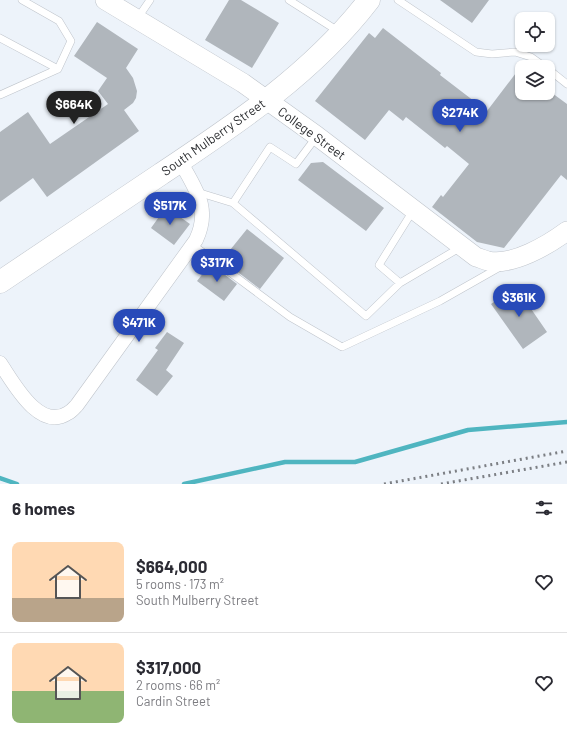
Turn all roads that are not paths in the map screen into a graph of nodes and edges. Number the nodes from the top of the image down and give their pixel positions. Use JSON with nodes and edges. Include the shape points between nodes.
{"nodes":[{"id":1,"x":22,"y":0,"type":"edge"},
{"id":2,"x":105,"y":0,"type":"edge"},
{"id":3,"x":150,"y":0,"type":"edge"},
{"id":4,"x":289,"y":0,"type":"edge"},
{"id":5,"x":369,"y":0,"type":"edge"},
{"id":6,"x":398,"y":0,"type":"edge"},
{"id":7,"x":137,"y":19,"type":"junction"},
{"id":8,"x":342,"y":33,"type":"junction"},
{"id":9,"x":0,"y":38,"type":"edge"},
{"id":10,"x":535,"y":60,"type":"edge"},
{"id":11,"x":58,"y":69,"type":"junction"},
{"id":12,"x":555,"y":75,"type":"edge"},
{"id":13,"x":567,"y":84,"type":"edge"},
{"id":14,"x":0,"y":95,"type":"edge"},
{"id":15,"x":266,"y":100,"type":"junction"},
{"id":16,"x":317,"y":136,"type":"junction"},
{"id":17,"x":180,"y":161,"type":"junction"},
{"id":18,"x":197,"y":192,"type":"junction"},
{"id":19,"x":233,"y":203,"type":"junction"},
{"id":20,"x":414,"y":209,"type":"junction"},
{"id":21,"x":567,"y":231,"type":"edge"},
{"id":22,"x":193,"y":245,"type":"junction"},
{"id":23,"x":462,"y":246,"type":"junction"},
{"id":24,"x":514,"y":259,"type":"junction"},
{"id":25,"x":0,"y":282,"type":"edge"},
{"id":26,"x":400,"y":283,"type":"junction"},
{"id":27,"x":0,"y":363,"type":"edge"}],
"edges":[{"from":1,"to":11,"type":"lane","via":[[59,21],[70,41]]},
{"from":2,"to":7,"type":"street","name":"College Street"},
{"from":3,"to":7,"type":"lane"},
{"from":4,"to":8,"type":"lane"},
{"from":5,"to":8,"type":"main road","name":"South Mulberry Street"},
{"from":6,"to":10,"type":"lane","via":[[476,52],[516,52]]},
{"from":7,"to":15,"type":"street","name":"College Street","via":[[243,83]]},
{"from":8,"to":15,"type":"main road","name":"South Mulberry Street","via":[[312,63]]},
{"from":9,"to":11,"type":"lane"},
{"from":11,"to":14,"type":"lane"},
{"from":12,"to":13,"type":"lane"},
{"from":15,"to":16,"type":"street","name":"College Street"},
{"from":15,"to":17,"type":"main road","name":"South Mulberry Street"},
{"from":16,"to":19,"type":"lane","via":[[296,164],[270,147]]},
{"from":16,"to":20,"type":"street","name":"College Street"},
{"from":17,"to":18,"type":"street"},
{"from":17,"to":25,"type":"main road","name":"South Mulberry Street"},
{"from":18,"to":19,"type":"lane"},
{"from":18,"to":22,"type":"street","via":[[203,216],[202,228]]},
{"from":19,"to":26,"type":"lane","via":[[366,316]]},
{"from":20,"to":23,"type":"street","name":"College Street"},
{"from":20,"to":26,"type":"lane","via":[[379,264]]},
{"from":21,"to":24,"type":"street","name":"College Street","via":[[552,242]]},
{"from":22,"to":24,"type":"lane","via":[[290,317],[342,347],[440,301]]},
{"from":22,"to":27,"type":"street","via":[[87,393],[68,413],[48,417],[40,413],[24,398]]},
{"from":23,"to":24,"type":"street","name":"College Street","via":[[476,257],[488,261]]},
{"from":23,"to":26,"type":"lane"}]}
